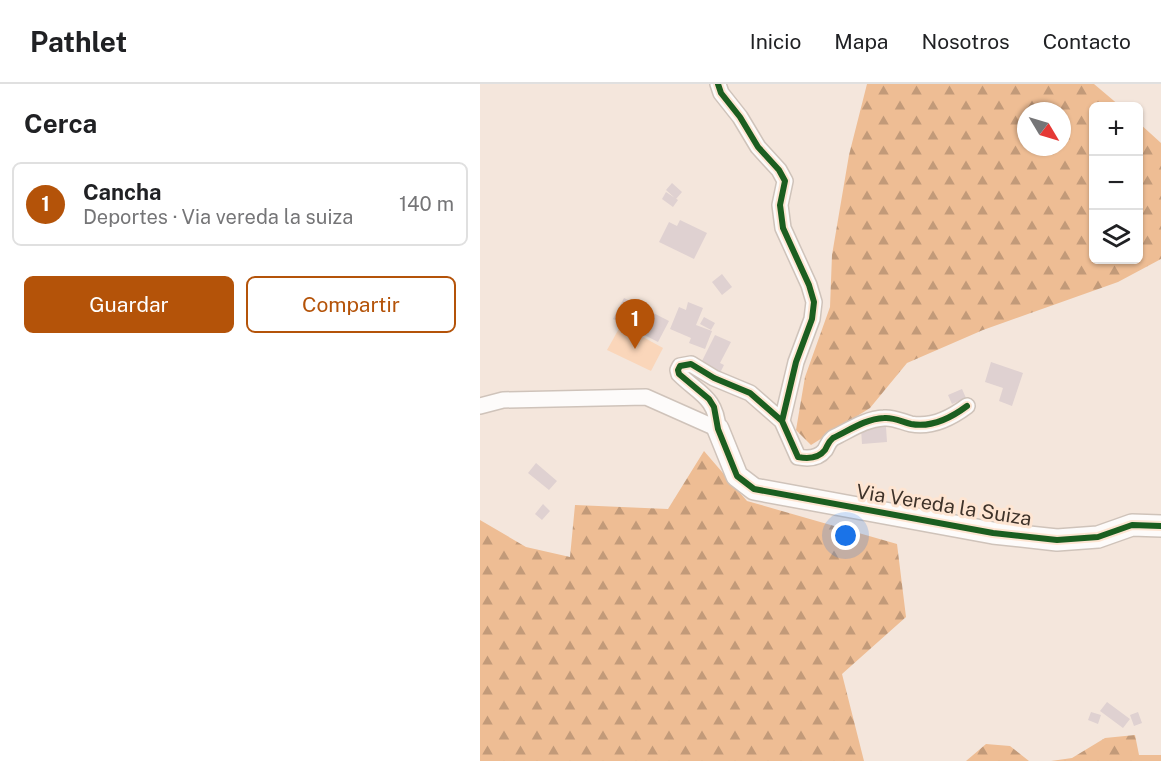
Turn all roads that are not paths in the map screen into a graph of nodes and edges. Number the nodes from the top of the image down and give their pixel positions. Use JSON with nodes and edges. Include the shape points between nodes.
{"nodes":[{"id":1,"x":718,"y":84,"type":"edge"},
{"id":2,"x":480,"y":406,"type":"edge"},
{"id":3,"x":967,"y":406,"type":"dead end"},
{"id":4,"x":782,"y":421,"type":"junction"},
{"id":5,"x":718,"y":429,"type":"junction"},
{"id":6,"x":1161,"y":526,"type":"edge"}],
"edges":[{"from":1,"to":4,"type":"street","via":[[720,93],[785,181],[780,205],[783,228],[814,302],[813,319],[796,362]]},
{"from":2,"to":5,"type":"street","via":[[503,400],[646,397]]},
{"from":3,"to":4,"type":"street","via":[[946,420],[930,424],[915,425],[887,417],[859,423],[829,441],[816,458],[807,459],[798,457]]},
{"from":4,"to":5,"type":"street","via":[[750,393],[691,364],[680,366],[679,375],[714,407]]},
{"from":5,"to":6,"type":"street","name":"Via Vereda la Suiza","via":[[741,481],[754,489],[1057,540],[1098,537],[1132,525]]}]}
